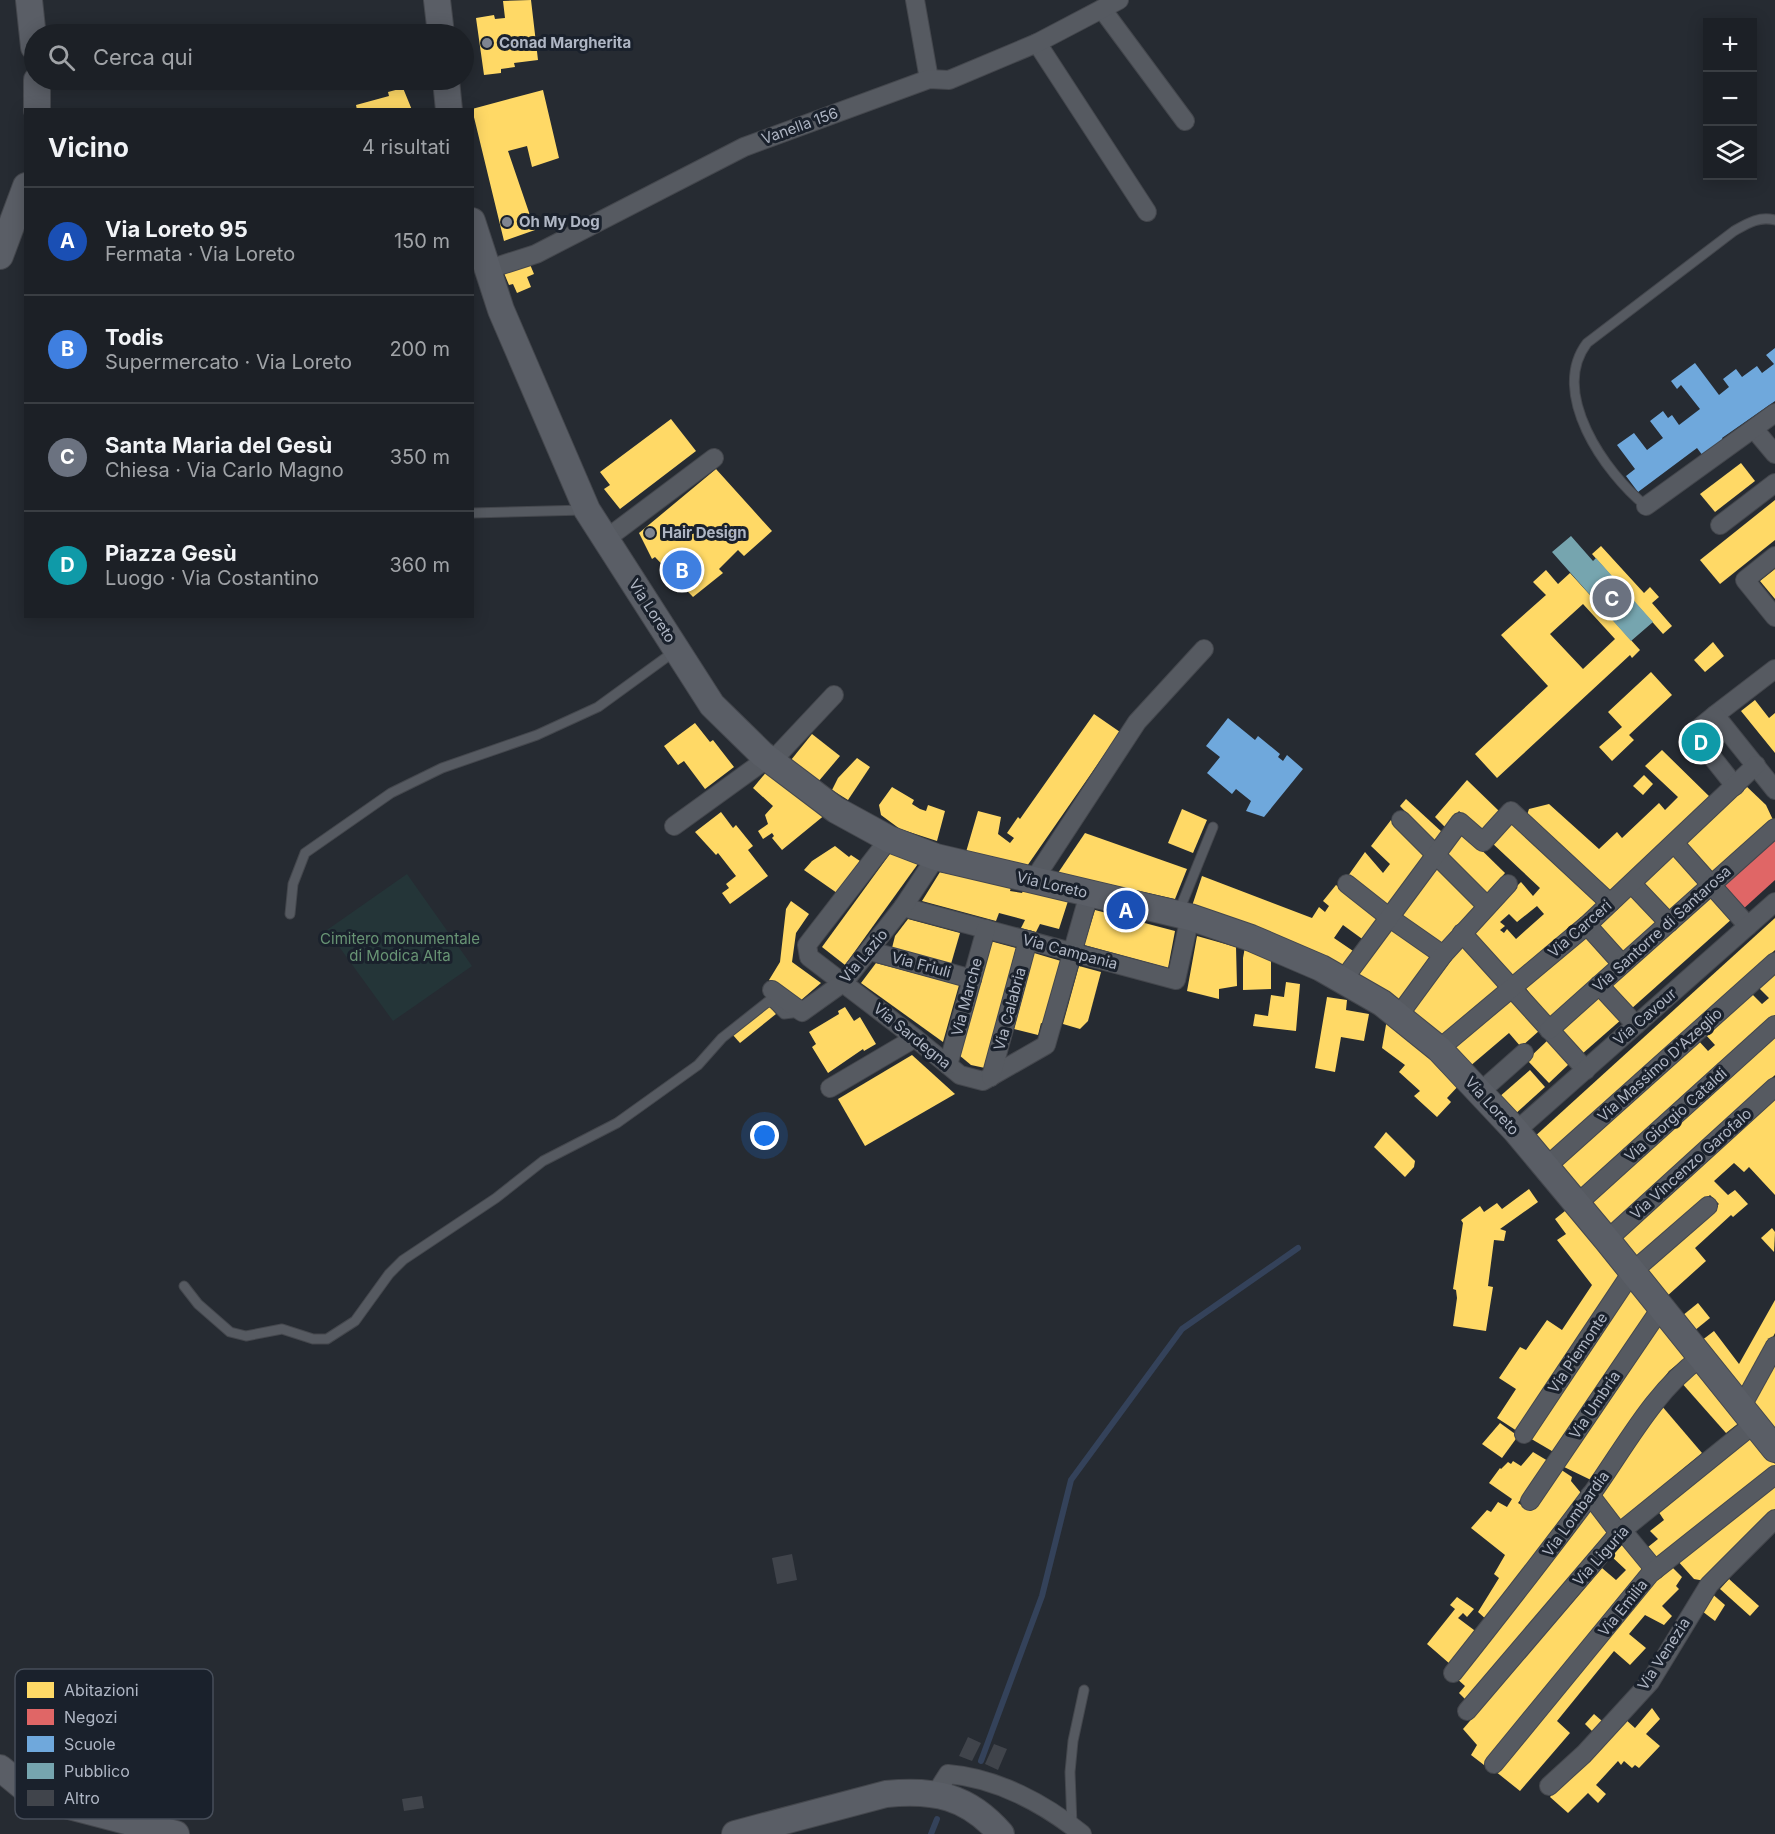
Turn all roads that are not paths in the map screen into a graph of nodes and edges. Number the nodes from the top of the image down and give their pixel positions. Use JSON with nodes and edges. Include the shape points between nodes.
{"nodes":[{"id":1,"x":29,"y":0,"type":"edge"},
{"id":2,"x":437,"y":0,"type":"edge"},
{"id":3,"x":915,"y":0,"type":"edge"},
{"id":4,"x":1119,"y":0,"type":"edge"},
{"id":5,"x":1102,"y":9,"type":"junction"},
{"id":6,"x":32,"y":24,"type":"edge"},
{"id":7,"x":440,"y":24,"type":"edge"},
{"id":8,"x":1037,"y":43,"type":"junction"},
{"id":9,"x":929,"y":79,"type":"junction"},
{"id":10,"x":37,"y":90,"type":"edge"},
{"id":11,"x":447,"y":90,"type":"edge"},
{"id":12,"x":37,"y":108,"type":"edge"},
{"id":13,"x":449,"y":108,"type":"edge"},
{"id":14,"x":1185,"y":121,"type":"dead end"},
{"id":15,"x":24,"y":191,"type":"edge"},
{"id":16,"x":1147,"y":212,"type":"dead end"},
{"id":17,"x":1775,"y":220,"type":"edge"},
{"id":18,"x":474,"y":228,"type":"edge"},
{"id":19,"x":0,"y":255,"type":"edge"},
{"id":20,"x":486,"y":270,"type":"junction"},
{"id":21,"x":1775,"y":412,"type":"edge"},
{"id":22,"x":1754,"y":429,"type":"junction"},
{"id":23,"x":1775,"y":454,"type":"edge"},
{"id":24,"x":714,"y":458,"type":"dead end"},
{"id":25,"x":1775,"y":483,"type":"edge"},
{"id":26,"x":1646,"y":506,"type":"joint"},
{"id":27,"x":587,"y":510,"type":"junction"},
{"id":28,"x":474,"y":513,"type":"edge"},
{"id":29,"x":1720,"y":525,"type":"dead end"},
{"id":30,"x":606,"y":539,"type":"junction"},
{"id":31,"x":1775,"y":556,"type":"edge"},
{"id":32,"x":1775,"y":617,"type":"edge"},
{"id":33,"x":1204,"y":649,"type":"dead end"},
{"id":34,"x":677,"y":650,"type":"junction"},
{"id":35,"x":1775,"y":669,"type":"edge"},
{"id":36,"x":834,"y":695,"type":"dead end"},
{"id":37,"x":1715,"y":715,"type":"junction"},
{"id":38,"x":770,"y":760,"type":"junction"},
{"id":39,"x":1760,"y":770,"type":"junction"},
{"id":40,"x":1735,"y":786,"type":"junction"},
{"id":41,"x":1775,"y":790,"type":"edge"},
{"id":42,"x":1401,"y":820,"type":"dead end"},
{"id":43,"x":674,"y":826,"type":"dead end"},
{"id":44,"x":1213,"y":827,"type":"dead end"},
{"id":45,"x":1775,"y":828,"type":"edge"},
{"id":46,"x":890,"y":839,"type":"junction"},
{"id":47,"x":1675,"y":844,"type":"junction"},
{"id":48,"x":1436,"y":855,"type":"junction"},
{"id":49,"x":936,"y":857,"type":"junction"},
{"id":50,"x":1033,"y":881,"type":"junction"},
{"id":51,"x":1347,"y":884,"type":"dead end"},
{"id":52,"x":1508,"y":884,"type":"dead end"},
{"id":53,"x":1632,"y":884,"type":"junction"},
{"id":54,"x":1710,"y":885,"type":"junction"},
{"id":55,"x":1089,"y":894,"type":"junction"},
{"id":56,"x":1775,"y":902,"type":"edge"},
{"id":57,"x":1610,"y":903,"type":"junction"},
{"id":58,"x":1486,"y":906,"type":"junction"},
{"id":59,"x":903,"y":907,"type":"junction"},
{"id":60,"x":290,"y":914,"type":"dead end"},
{"id":61,"x":1184,"y":915,"type":"junction"},
{"id":62,"x":1390,"y":918,"type":"junction"},
{"id":63,"x":1669,"y":923,"type":"junction"},
{"id":64,"x":1587,"y":925,"type":"junction"},
{"id":65,"x":1748,"y":926,"type":"junction"},
{"id":66,"x":986,"y":929,"type":"junction"},
{"id":67,"x":1462,"y":933,"type":"junction"},
{"id":68,"x":1028,"y":940,"type":"junction"},
{"id":69,"x":870,"y":951,"type":"junction"},
{"id":70,"x":1072,"y":952,"type":"junction"},
{"id":71,"x":1443,"y":955,"type":"junction"},
{"id":72,"x":1775,"y":962,"type":"edge"},
{"id":73,"x":1622,"y":964,"type":"junction"},
{"id":74,"x":972,"y":979,"type":"junction"},
{"id":75,"x":1343,"y":980,"type":"junction"},
{"id":76,"x":844,"y":982,"type":"junction"},
{"id":77,"x":1599,"y":985,"type":"junction"},
{"id":78,"x":1512,"y":987,"type":"junction"},
{"id":79,"x":772,"y":990,"type":"dead end"},
{"id":80,"x":802,"y":1012,"type":"junction"},
{"id":81,"x":1399,"y":1016,"type":"junction"},
{"id":82,"x":1636,"y":1025,"type":"junction"},
{"id":83,"x":1775,"y":1025,"type":"edge"},
{"id":84,"x":1549,"y":1030,"type":"junction"},
{"id":85,"x":915,"y":1038,"type":"junction"},
{"id":86,"x":1439,"y":1049,"type":"junction"},
{"id":87,"x":1524,"y":1053,"type":"dead end"},
{"id":88,"x":948,"y":1065,"type":"junction"},
{"id":89,"x":1586,"y":1070,"type":"junction"},
{"id":90,"x":991,"y":1077,"type":"junction"},
{"id":91,"x":1775,"y":1087,"type":"edge"},
{"id":92,"x":830,"y":1088,"type":"dead end"},
{"id":93,"x":1480,"y":1092,"type":"junction"},
{"id":94,"x":1516,"y":1131,"type":"junction"},
{"id":95,"x":1546,"y":1167,"type":"junction"},
{"id":96,"x":1578,"y":1204,"type":"junction"},
{"id":97,"x":1708,"y":1206,"type":"dead end"},
{"id":98,"x":1607,"y":1240,"type":"junction"},
{"id":99,"x":1632,"y":1272,"type":"junction"},
{"id":100,"x":184,"y":1286,"type":"dead end"},
{"id":101,"x":1661,"y":1308,"type":"junction"},
{"id":102,"x":1775,"y":1346,"type":"edge"},
{"id":103,"x":1700,"y":1358,"type":"junction"},
{"id":104,"x":1748,"y":1414,"type":"junction"},
{"id":105,"x":1524,"y":1434,"type":"dead end"},
{"id":106,"x":1774,"y":1446,"type":"edge"},
{"id":107,"x":1775,"y":1475,"type":"edge"},
{"id":108,"x":1590,"y":1495,"type":"junction"},
{"id":109,"x":1530,"y":1501,"type":"dead end"},
{"id":110,"x":1775,"y":1519,"type":"edge"},
{"id":111,"x":1621,"y":1531,"type":"junction"},
{"id":112,"x":1655,"y":1570,"type":"junction"},
{"id":113,"x":1453,"y":1673,"type":"dead end"},
{"id":114,"x":1084,"y":1690,"type":"dead end"},
{"id":115,"x":1467,"y":1711,"type":"dead end"},
{"id":116,"x":1494,"y":1764,"type":"dead end"},
{"id":117,"x":0,"y":1768,"type":"edge"},
{"id":118,"x":15,"y":1780,"type":"edge"},
{"id":119,"x":1549,"y":1786,"type":"dead end"},
{"id":120,"x":936,"y":1793,"type":"junction"},
{"id":121,"x":106,"y":1819,"type":"edge"},
{"id":122,"x":141,"y":1830,"type":"edge"},
{"id":123,"x":1077,"y":1830,"type":"edge"},
{"id":124,"x":176,"y":1834,"type":"edge"},
{"id":125,"x":735,"y":1834,"type":"edge"},
{"id":126,"x":1002,"y":1834,"type":"edge"}],
"edges":[{"from":1,"to":6,"type":"street"},
{"from":2,"to":7,"type":"street"},
{"from":3,"to":9,"type":"street"},
{"from":4,"to":5,"type":"street","name":"Vanella 156"},
{"from":5,"to":8,"type":"street","name":"Vanella 156"},
{"from":5,"to":14,"type":"street"},
{"from":8,"to":9,"type":"street","name":"Vanella 156","via":[[948,80]]},
{"from":8,"to":16,"type":"street"},
{"from":9,"to":20,"type":"street","name":"Vanella 156","via":[[744,147],[536,254]]},
{"from":10,"to":12,"type":"street"},
{"from":11,"to":13,"type":"street"},
{"from":15,"to":19,"type":"street"},
{"from":17,"to":26,"type":"lane","via":[[1752,221],[1734,231],[1587,343],[1578,354],[1572,380],[1581,418],[1597,449]]},
{"from":18,"to":20,"type":"street","name":"Via Loreto"},
{"from":20,"to":27,"type":"street","name":"Via Loreto"},
{"from":21,"to":22,"type":"street"},
{"from":22,"to":23,"type":"street"},
{"from":22,"to":26,"type":"street"},
{"from":24,"to":30,"type":"street"},
{"from":25,"to":29,"type":"street"},
{"from":27,"to":28,"type":"lane"},
{"from":27,"to":30,"type":"street","name":"Via Loreto"},
{"from":30,"to":34,"type":"street","name":"Via Loreto"},
{"from":31,"to":32,"type":"street","via":[[1745,580]]},
{"from":33,"to":50,"type":"street","via":[[1137,722]]},
{"from":34,"to":38,"type":"street","name":"Via Loreto","via":[[712,705]]},
{"from":34,"to":60,"type":"lane","via":[[598,707],[537,735],[442,768],[391,793],[305,853],[293,884]]},
{"from":35,"to":37,"type":"street"},
{"from":36,"to":38,"type":"street"},
{"from":37,"to":39,"type":"street"},
{"from":37,"to":40,"type":"street","via":[[1693,733]]},
{"from":38,"to":43,"type":"street"},
{"from":38,"to":46,"type":"street","name":"Via Loreto","via":[[836,810]]},
{"from":39,"to":40,"type":"street","name":"Via Carceri"},
{"from":39,"to":41,"type":"street"},
{"from":40,"to":47,"type":"street","name":"Via Carceri"},
{"from":42,"to":48,"type":"street"},
{"from":44,"to":61,"type":"lane"},
{"from":45,"to":54,"type":"street","name":"Via Santorre di Santarosa"},
{"from":46,"to":49,"type":"street","name":"Via Loreto"},
{"from":46,"to":76,"type":"street","name":"Via Sardegna","via":[[807,945],[809,957]]},
{"from":47,"to":53,"type":"street","name":"Via Carceri"},
{"from":47,"to":54,"type":"street"},
{"from":48,"to":57,"type":"street","via":[[1460,822],[1483,842],[1511,811]]},
{"from":48,"to":58,"type":"street"},
{"from":48,"to":62,"type":"street"},
{"from":49,"to":50,"type":"street","name":"Via Loreto"},
{"from":49,"to":59,"type":"street","name":"Via Lazio"},
{"from":50,"to":55,"type":"street","name":"Via Loreto"},
{"from":51,"to":62,"type":"street"},
{"from":52,"to":58,"type":"street"},
{"from":53,"to":57,"type":"street","name":"Via Carceri"},
{"from":53,"to":63,"type":"street"},
{"from":54,"to":63,"type":"street","name":"Via Santorre di Santarosa"},
{"from":54,"to":65,"type":"street"},
{"from":55,"to":61,"type":"street","name":"Via Loreto"},
{"from":55,"to":70,"type":"street"},
{"from":56,"to":65,"type":"street","name":"Via Cavour"},
{"from":57,"to":64,"type":"street","name":"Via Carceri"},
{"from":58,"to":67,"type":"street"},
{"from":59,"to":66,"type":"street","name":"Via Campania"},
{"from":59,"to":69,"type":"street","name":"Via Lazio"},
{"from":61,"to":70,"type":"street","name":"Via Campania","via":[[1176,980]]},
{"from":61,"to":75,"type":"street","name":"Via Loreto","via":[[1251,938]]},
{"from":62,"to":71,"type":"street"},
{"from":62,"to":75,"type":"street"},
{"from":63,"to":73,"type":"street","name":"Via Santorre di Santarosa"},
{"from":64,"to":73,"type":"street"},
{"from":64,"to":78,"type":"street","name":"Via Carceri"},
{"from":65,"to":82,"type":"street","name":"Via Cavour"},
{"from":66,"to":68,"type":"street","name":"Via Campania"},
{"from":66,"to":74,"type":"street","name":"Via Marche"},
{"from":67,"to":71,"type":"street"},
{"from":67,"to":78,"type":"street"},
{"from":68,"to":70,"type":"street","name":"Via Campania"},
{"from":68,"to":90,"type":"street","name":"Via Calabria"},
{"from":69,"to":74,"type":"street","name":"Via Friuli"},
{"from":69,"to":76,"type":"street","name":"Via Lazio"},
{"from":70,"to":90,"type":"street","via":[[1046,1045]]},
{"from":71,"to":81,"type":"street"},
{"from":72,"to":95,"type":"street","name":"Via Massimo D'Azeglio"},
{"from":73,"to":77,"type":"street","name":"Via Santorre di Santarosa"},
{"from":74,"to":88,"type":"street","name":"Via Marche"},
{"from":75,"to":81,"type":"street","name":"Via Loreto"},
{"from":76,"to":80,"type":"street","name":"Via Lazio"},
{"from":76,"to":85,"type":"street","name":"Via Sardegna"},
{"from":77,"to":82,"type":"street"},
{"from":77,"to":84,"type":"street","name":"Via Santorre di Santarosa"},
{"from":78,"to":84,"type":"street"},
{"from":78,"to":86,"type":"street","name":"Via Carceri"},
{"from":79,"to":80,"type":"street"},
{"from":80,"to":100,"type":"lane","via":[[784,1014],[770,1000],[722,1038],[698,1065],[617,1123],[543,1161],[496,1198],[403,1260],[355,1321],[327,1339],[313,1339],[282,1329],[246,1336],[230,1332]]},
{"from":81,"to":86,"type":"street","name":"Via Loreto"},
{"from":82,"to":89,"type":"street","name":"Via Cavour"},
{"from":83,"to":96,"type":"street","name":"Via Giorgio Cataldi"},
{"from":84,"to":89,"type":"street"},
{"from":85,"to":88,"type":"street","name":"Via Sardegna"},
{"from":85,"to":92,"type":"street"},
{"from":86,"to":93,"type":"street","name":"Via Loreto"},
{"from":87,"to":93,"type":"street"},
{"from":88,"to":90,"type":"street","name":"Via Sardegna","via":[[960,1075],[983,1081]]},
{"from":89,"to":94,"type":"street","name":"Via Cavour"},
{"from":91,"to":98,"type":"street","name":"Via Vincenzo Garofalo"},
{"from":93,"to":94,"type":"street","name":"Via Loreto"},
{"from":94,"to":95,"type":"street","name":"Via Loreto"},
{"from":95,"to":96,"type":"street","name":"Via Loreto"},
{"from":96,"to":98,"type":"street","name":"Via Loreto"},
{"from":97,"to":99,"type":"street","name":"Via Piemonte"},
{"from":98,"to":99,"type":"street","name":"Via Loreto"},
{"from":99,"to":101,"type":"street","name":"Via Loreto"},
{"from":99,"to":105,"type":"street","name":"Via Piemonte"},
{"from":101,"to":103,"type":"street","name":"Via Loreto"},
{"from":101,"to":109,"type":"street","name":"Via Umbria"},
{"from":102,"to":104,"type":"street"},
{"from":103,"to":104,"type":"street","name":"Via Loreto"},
{"from":103,"to":108,"type":"street","name":"Via Lombardia","via":[[1665,1389]]},
{"from":104,"to":106,"type":"street","name":"Via Loreto"},
{"from":104,"to":111,"type":"street","name":"Via Liguria"},
{"from":107,"to":112,"type":"street","name":"Via Emilia"},
{"from":108,"to":111,"type":"street"},
{"from":108,"to":113,"type":"street","name":"Via Lombardia"},
{"from":110,"to":119,"type":"street","name":"Via Venezia","via":[[1709,1585],[1650,1682]]},
{"from":111,"to":112,"type":"street"},
{"from":111,"to":115,"type":"street","name":"Via Liguria"},
{"from":112,"to":116,"type":"street","name":"Via Emilia"},
{"from":114,"to":123,"type":"lane","via":[[1070,1772]]},
{"from":117,"to":118,"type":"street"},
{"from":120,"to":123,"type":"street","via":[[948,1774],[966,1776],[1041,1805]]},
{"from":120,"to":125,"type":"street","via":[[886,1794]]},
{"from":120,"to":126,"type":"street","via":[[974,1809]]},
{"from":121,"to":122,"type":"street"},
{"from":122,"to":124,"type":"street"}]}
